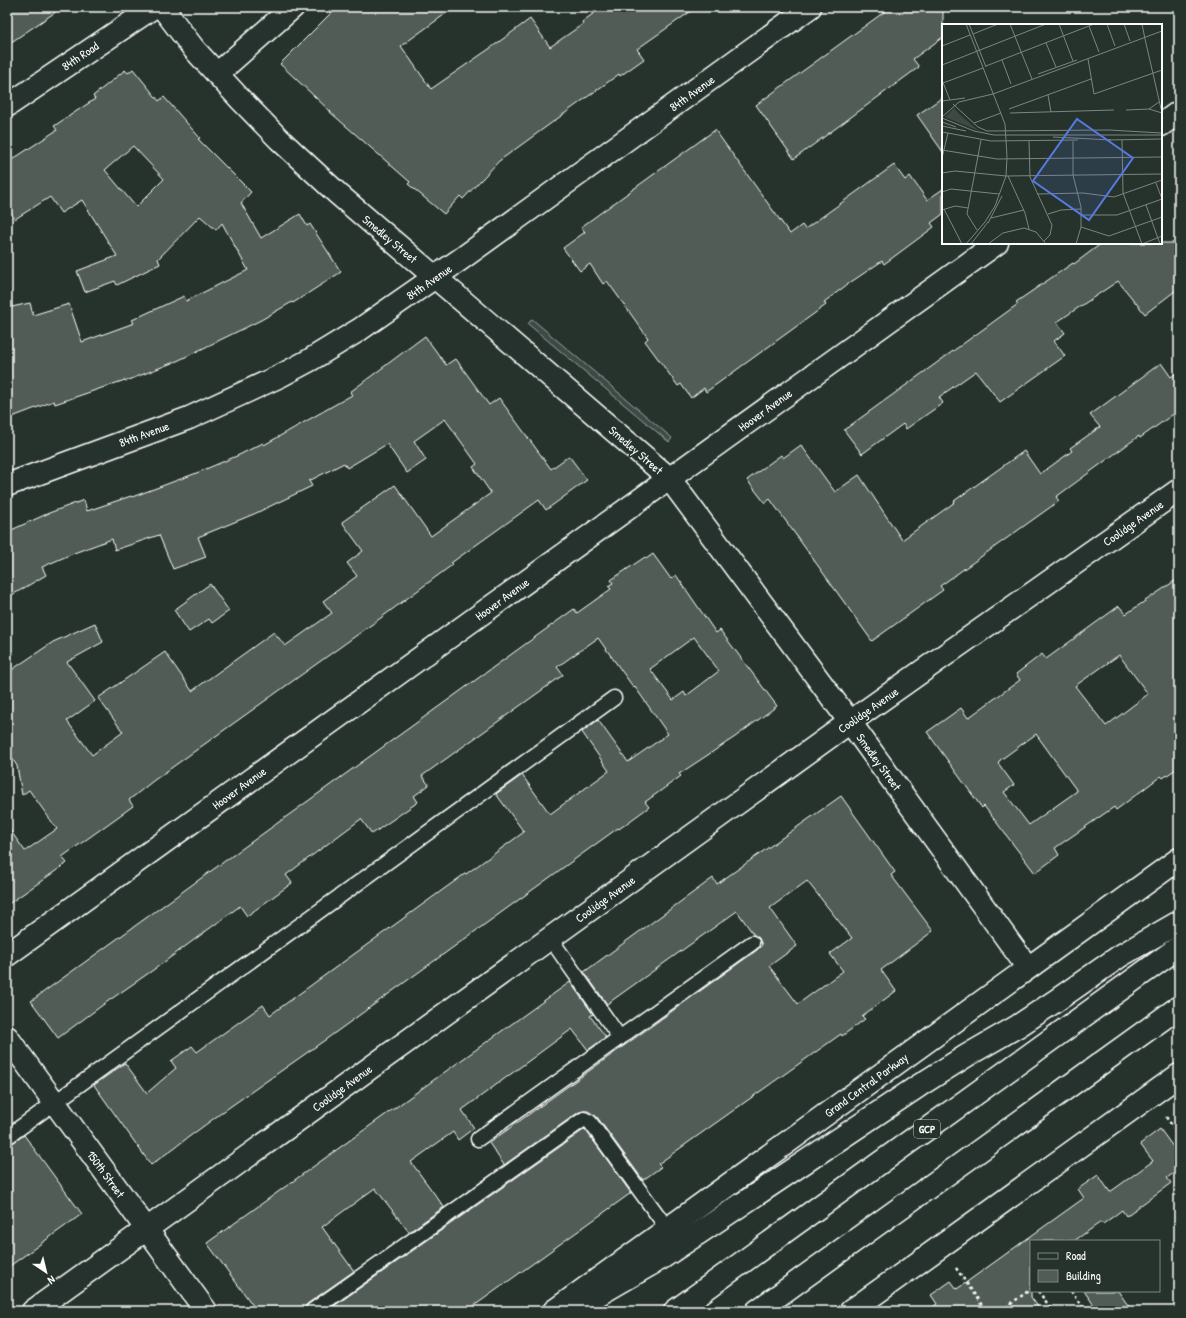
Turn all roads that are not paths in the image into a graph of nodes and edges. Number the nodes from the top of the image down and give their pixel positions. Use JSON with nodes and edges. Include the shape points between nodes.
{"nodes":[{"id":1,"x":154,"y":7,"type":"edge"},
{"id":2,"x":162,"y":7,"type":"edge"},
{"id":3,"x":293,"y":7,"type":"edge"},
{"id":4,"x":810,"y":7,"type":"edge"},
{"id":5,"x":217,"y":74,"type":"junction"},
{"id":6,"x":7,"y":106,"type":"edge"},
{"id":7,"x":1179,"y":112,"type":"edge"},
{"id":8,"x":1162,"y":124,"type":"edge"},
{"id":9,"x":996,"y":244,"type":"edge"},
{"id":10,"x":435,"y":277,"type":"junction"},
{"id":11,"x":669,"y":478,"type":"junction"},
{"id":12,"x":7,"y":485,"type":"edge"},
{"id":13,"x":1179,"y":490,"type":"edge"},
{"id":14,"x":614,"y":698,"type":"dead end"},
{"id":15,"x":850,"y":722,"type":"junction"},
{"id":16,"x":1179,"y":859,"type":"edge"},
{"id":17,"x":1179,"y":922,"type":"edge"},
{"id":18,"x":550,"y":938,"type":"junction"},
{"id":19,"x":752,"y":943,"type":"dead end"},
{"id":20,"x":1179,"y":947,"type":"edge"},
{"id":21,"x":7,"y":955,"type":"edge"},
{"id":22,"x":1028,"y":968,"type":"junction"},
{"id":23,"x":1179,"y":1007,"type":"edge"},
{"id":24,"x":7,"y":1036,"type":"edge"},
{"id":25,"x":620,"y":1038,"type":"junction"},
{"id":26,"x":1179,"y":1075,"type":"edge"},
{"id":27,"x":55,"y":1103,"type":"junction"},
{"id":28,"x":7,"y":1137,"type":"edge"},
{"id":29,"x":478,"y":1138,"type":"dead end"},
{"id":30,"x":668,"y":1228,"type":"junction"},
{"id":31,"x":146,"y":1229,"type":"junction"},
{"id":32,"x":33,"y":1311,"type":"edge"},
{"id":33,"x":206,"y":1311,"type":"edge"},
{"id":34,"x":312,"y":1311,"type":"edge"},
{"id":35,"x":554,"y":1311,"type":"edge"},
{"id":36,"x":570,"y":1311,"type":"edge"},
{"id":37,"x":675,"y":1311,"type":"edge"},
{"id":38,"x":756,"y":1311,"type":"edge"},
{"id":39,"x":851,"y":1311,"type":"edge"}],
"edges":[{"from":1,"to":6,"type":"main road","name":"84th Road"},
{"from":2,"to":5,"type":"main road","name":"Smedley Street"},
{"from":3,"to":5,"type":"main road"},
{"from":4,"to":10,"type":"main road","name":"84th Avenue"},
{"from":5,"to":10,"type":"main road","name":"Smedley Street","via":[[279,139],[338,194]]},
{"from":7,"to":8,"type":"main road"},
{"from":9,"to":11,"type":"main road","name":"Hoover Avenue"},
{"from":10,"to":11,"type":"main road","name":"Smedley Street"},
{"from":10,"to":12,"type":"main road","name":"84th Avenue","via":[[359,330],[280,376],[189,418]]},
{"from":11,"to":15,"type":"main road","name":"Smedley Street"},
{"from":11,"to":21,"type":"main road","name":"Hoover Avenue"},
{"from":13,"to":15,"type":"main road","name":"Coolidge Avenue"},
{"from":14,"to":27,"type":"lane"},
{"from":15,"to":18,"type":"main road","name":"Coolidge Avenue"},
{"from":15,"to":22,"type":"main road","name":"Smedley Street"},
{"from":16,"to":22,"type":"main road","name":"Grand Central Parkway"},
{"from":17,"to":36,"type":"main road","via":[[1120,956],[1018,1026],[920,1085],[660,1259]]},
{"from":18,"to":25,"type":"lane"},
{"from":18,"to":31,"type":"main road","name":"Coolidge Avenue"},
{"from":19,"to":25,"type":"lane"},
{"from":20,"to":37,"type":"main road","number":"GCP"},
{"from":22,"to":30,"type":"main road","name":"Grand Central Parkway"},
{"from":23,"to":38,"type":"main road"},
{"from":24,"to":27,"type":"main road","name":"150th Street"},
{"from":25,"to":29,"type":"lane"},
{"from":26,"to":39,"type":"main road"},
{"from":27,"to":28,"type":"lane"},
{"from":27,"to":31,"type":"main road","name":"150th Street"},
{"from":30,"to":34,"type":"lane","via":[[590,1122],[584,1118]]},
{"from":30,"to":35,"type":"main road","name":"Grand Central Parkway"},
{"from":31,"to":32,"type":"main road","name":"Coolidge Avenue"},
{"from":31,"to":33,"type":"main road","name":"150th Street"}]}
